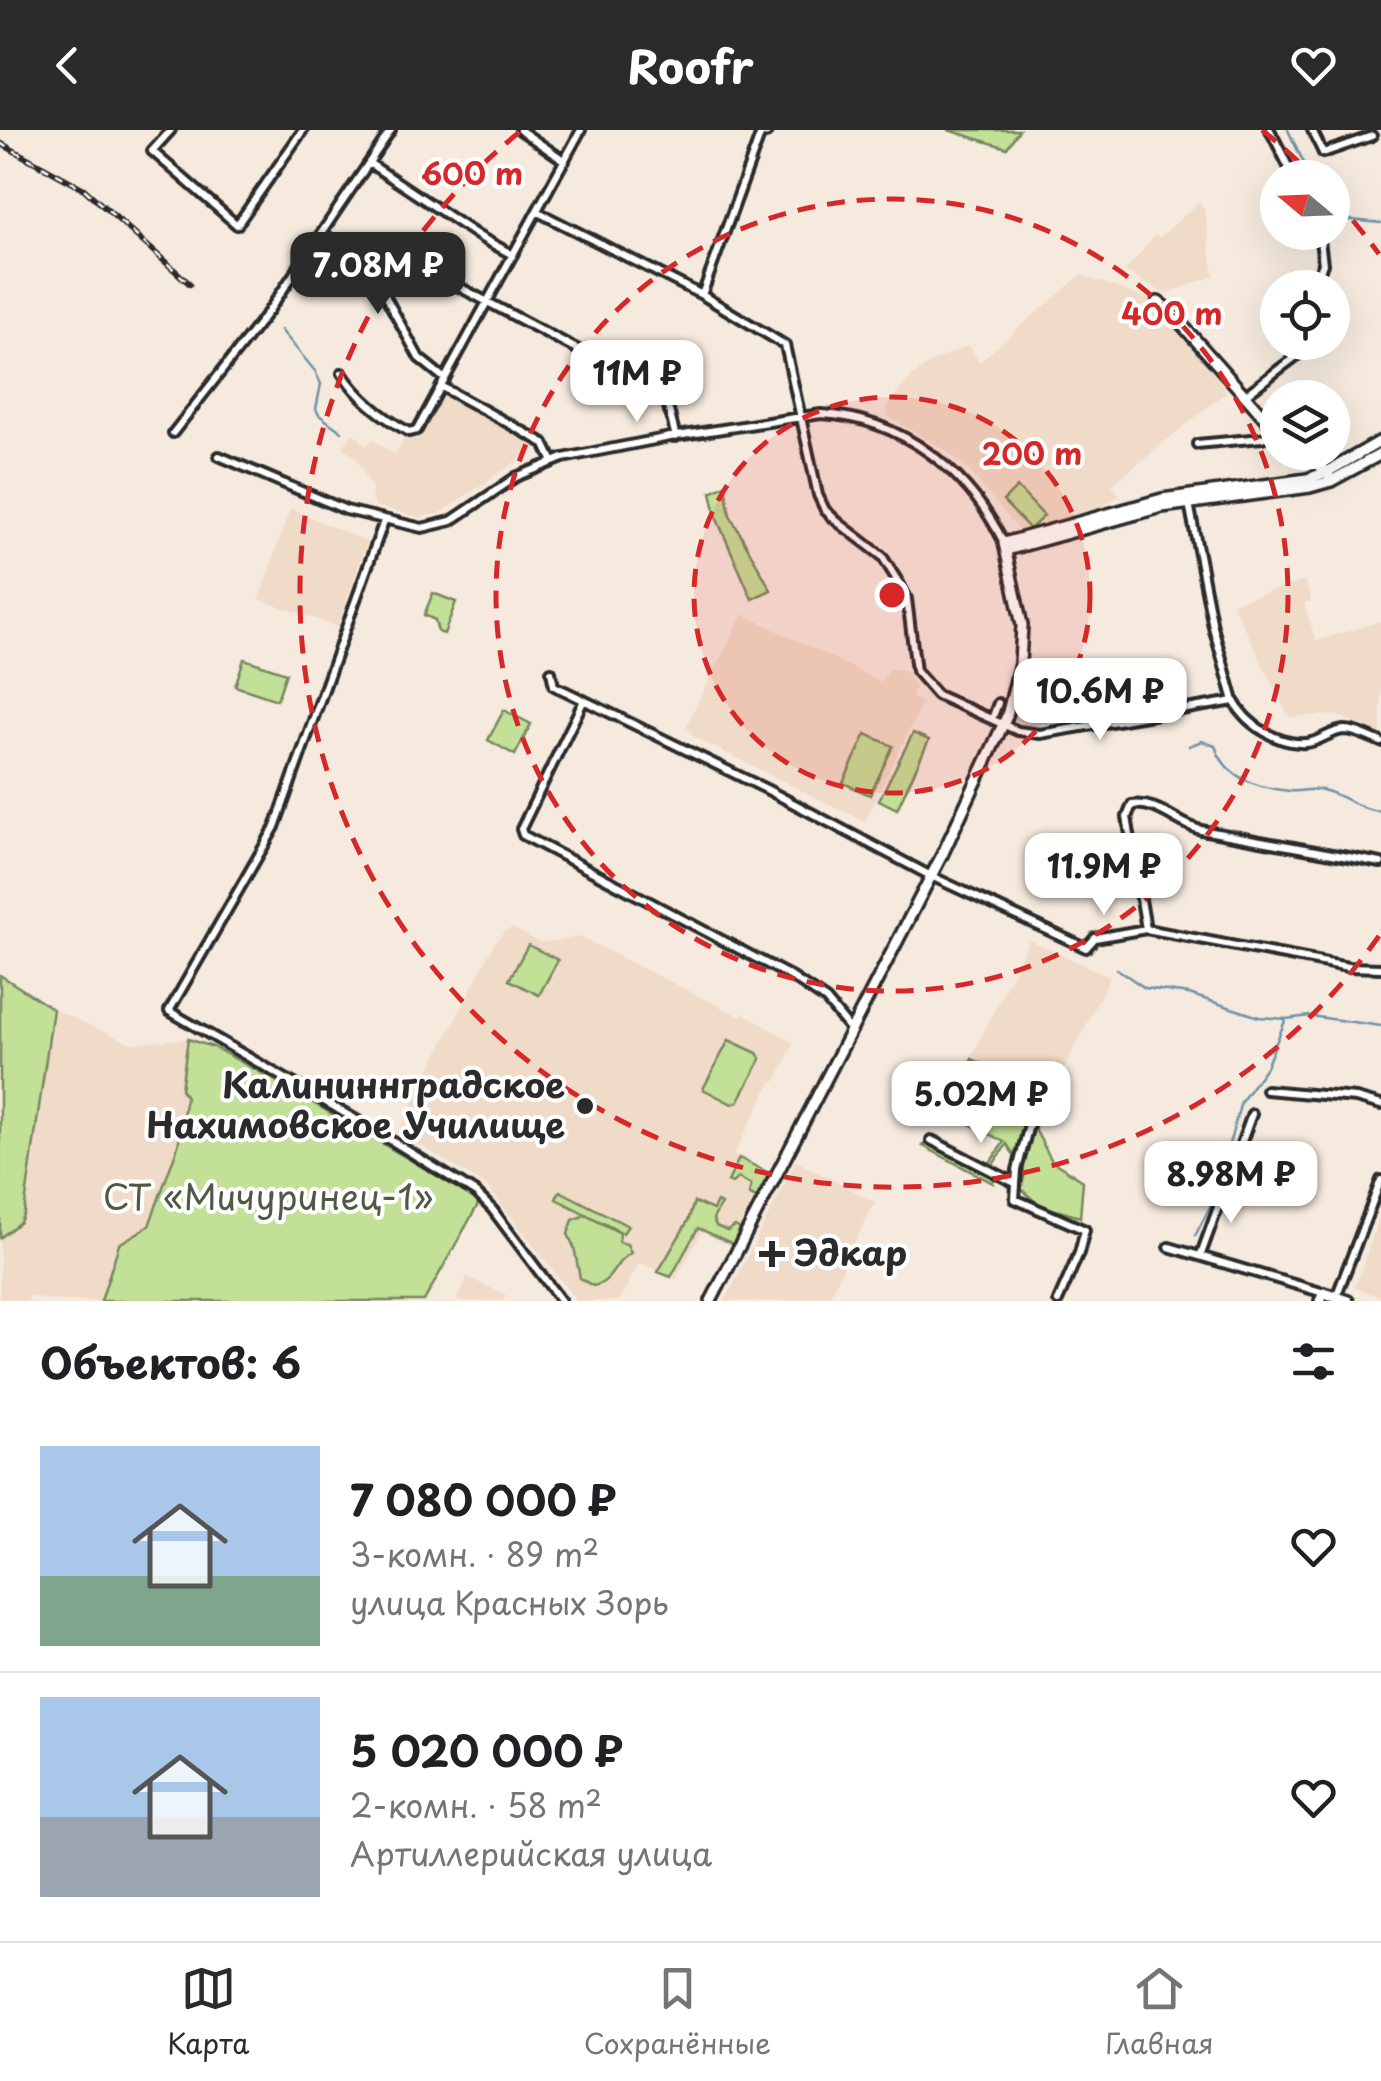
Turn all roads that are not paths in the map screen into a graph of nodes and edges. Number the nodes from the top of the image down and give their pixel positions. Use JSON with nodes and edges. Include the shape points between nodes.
{"nodes":[{"id":1,"x":171,"y":130,"type":"edge"},
{"id":2,"x":303,"y":130,"type":"edge"},
{"id":3,"x":392,"y":130,"type":"edge"},
{"id":4,"x":520,"y":130,"type":"edge"},
{"id":5,"x":581,"y":130,"type":"edge"},
{"id":6,"x":1270,"y":130,"type":"edge"},
{"id":7,"x":1312,"y":130,"type":"edge"},
{"id":8,"x":764,"y":131,"type":"edge"},
{"id":9,"x":1372,"y":136,"type":"dead end"},
{"id":10,"x":1285,"y":160,"type":"edge"},
{"id":11,"x":565,"y":161,"type":"junction"},
{"id":12,"x":369,"y":163,"type":"junction"},
{"id":13,"x":538,"y":212,"type":"junction"},
{"id":14,"x":323,"y":233,"type":"junction"},
{"id":15,"x":513,"y":255,"type":"junction"},
{"id":16,"x":442,"y":278,"type":"dead end"},
{"id":17,"x":702,"y":295,"type":"junction"},
{"id":18,"x":488,"y":302,"type":"junction"},
{"id":19,"x":1158,"y":302,"type":"dead end"},
{"id":20,"x":1295,"y":360,"type":"edge"},
{"id":21,"x":342,"y":374,"type":"dead end"},
{"id":22,"x":443,"y":383,"type":"junction"},
{"id":23,"x":1243,"y":396,"type":"junction"},
{"id":24,"x":1260,"y":414,"type":"edge"},
{"id":25,"x":800,"y":417,"type":"junction"},
{"id":26,"x":173,"y":433,"type":"dead end"},
{"id":27,"x":676,"y":437,"type":"junction"},
{"id":28,"x":1260,"y":438,"type":"edge"},
{"id":29,"x":1381,"y":441,"type":"edge"},
{"id":30,"x":1197,"y":444,"type":"dead end"},
{"id":31,"x":219,"y":456,"type":"dead end"},
{"id":32,"x":1380,"y":459,"type":"edge"},
{"id":33,"x":554,"y":462,"type":"junction"},
{"id":34,"x":1322,"y":470,"type":"edge"},
{"id":35,"x":1329,"y":477,"type":"junction"},
{"id":36,"x":1189,"y":503,"type":"junction"},
{"id":37,"x":384,"y":520,"type":"junction"},
{"id":38,"x":1006,"y":546,"type":"junction"},
{"id":39,"x":551,"y":672,"type":"dead end"},
{"id":40,"x":584,"y":700,"type":"junction"},
{"id":41,"x":1234,"y":702,"type":"junction"},
{"id":42,"x":998,"y":703,"type":"dead end"},
{"id":43,"x":992,"y":719,"type":"junction"},
{"id":44,"x":1004,"y":725,"type":"junction"},
{"id":45,"x":1381,"y":742,"type":"edge"},
{"id":46,"x":1381,"y":863,"type":"edge"},
{"id":47,"x":930,"y":875,"type":"junction"},
{"id":48,"x":1146,"y":930,"type":"junction"},
{"id":49,"x":1381,"y":968,"type":"edge"},
{"id":50,"x":850,"y":1030,"type":"junction"},
{"id":51,"x":1266,"y":1090,"type":"dead end"},
{"id":52,"x":1381,"y":1105,"type":"edge"},
{"id":53,"x":1252,"y":1114,"type":"dead end"},
{"id":54,"x":1030,"y":1121,"type":"dead end"},
{"id":55,"x":931,"y":1140,"type":"dead end"},
{"id":56,"x":1381,"y":1180,"type":"edge"},
{"id":57,"x":1016,"y":1183,"type":"junction"},
{"id":58,"x":1169,"y":1247,"type":"dead end"},
{"id":59,"x":1201,"y":1254,"type":"junction"},
{"id":60,"x":1322,"y":1297,"type":"edge"},
{"id":61,"x":1336,"y":1297,"type":"junction"},
{"id":62,"x":561,"y":1301,"type":"edge"},
{"id":63,"x":711,"y":1301,"type":"edge"},
{"id":64,"x":1058,"y":1301,"type":"edge"},
{"id":65,"x":1348,"y":1301,"type":"edge"}],
"edges":[{"from":1,"to":2,"type":"street","via":[[152,151],[237,225]]},
{"from":3,"to":12,"type":"street"},
{"from":4,"to":11,"type":"street"},
{"from":5,"to":11,"type":"street"},
{"from":6,"to":10,"type":"street"},
{"from":7,"to":9,"type":"street","via":[[1323,152]]},
{"from":8,"to":17,"type":"street"},
{"from":11,"to":13,"type":"street"},
{"from":12,"to":14,"type":"street"},
{"from":12,"to":15,"type":"street"},
{"from":13,"to":15,"type":"street"},
{"from":13,"to":17,"type":"street"},
{"from":14,"to":22,"type":"street","via":[[376,280],[419,358]]},
{"from":14,"to":26,"type":"street"},
{"from":15,"to":18,"type":"street"},
{"from":16,"to":18,"type":"street"},
{"from":17,"to":25,"type":"street","via":[[785,345]]},
{"from":18,"to":22,"type":"street"},
{"from":18,"to":27,"type":"street","via":[[660,393]]},
{"from":19,"to":23,"type":"main road"},
{"from":20,"to":23,"type":"street"},
{"from":21,"to":22,"type":"street","via":[[357,395],[410,432]]},
{"from":22,"to":33,"type":"street","via":[[544,444]]},
{"from":23,"to":24,"type":"main road"},
{"from":25,"to":27,"type":"street"},
{"from":25,"to":38,"type":"street","via":[[849,417],[920,446],[965,484]]},
{"from":25,"to":43,"type":"street","via":[[825,510],[882,556],[900,583],[916,670],[937,695]]},
{"from":27,"to":33,"type":"street"},
{"from":28,"to":30,"type":"street"},
{"from":29,"to":35,"type":"main road"},
{"from":31,"to":37,"type":"street"},
{"from":32,"to":35,"type":"main road"},
{"from":33,"to":37,"type":"street","via":[[516,477],[437,526]]},
{"from":34,"to":35,"type":"main road"},
{"from":35,"to":36,"type":"main road","via":[[1298,489]]},
{"from":35,"to":38,"type":"main road","via":[[1162,499]]},
{"from":36,"to":38,"type":"main road"},
{"from":36,"to":41,"type":"street"},
{"from":37,"to":62,"type":"street","via":[[275,827],[169,1011],[462,1183],[492,1209]]},
{"from":38,"to":44,"type":"main road","via":[[1022,642]]},
{"from":39,"to":40,"type":"street","via":[[554,686]]},
{"from":40,"to":47,"type":"street"},
{"from":40,"to":50,"type":"street","via":[[523,835],[790,976],[826,1000]]},
{"from":41,"to":44,"type":"street","via":[[1057,733],[1027,734]]},
{"from":41,"to":45,"type":"street","via":[[1248,721],[1294,742],[1348,730]]},
{"from":42,"to":43,"type":"street"},
{"from":43,"to":44,"type":"street"},
{"from":44,"to":47,"type":"main road"},
{"from":46,"to":48,"type":"street","via":[[1201,830],[1156,808],[1132,805],[1127,817]]},
{"from":47,"to":48,"type":"street","via":[[1086,948],[1095,938]]},
{"from":47,"to":50,"type":"main road"},
{"from":48,"to":49,"type":"street"},
{"from":50,"to":63,"type":"main road"},
{"from":51,"to":52,"type":"street"},
{"from":53,"to":59,"type":"street"},
{"from":54,"to":57,"type":"street"},
{"from":55,"to":57,"type":"street"},
{"from":56,"to":61,"type":"street"},
{"from":57,"to":64,"type":"street","via":[[1016,1199],[1084,1230]]},
{"from":58,"to":59,"type":"street"},
{"from":59,"to":60,"type":"street"},
{"from":60,"to":61,"type":"main road"},
{"from":61,"to":65,"type":"main road"}]}
